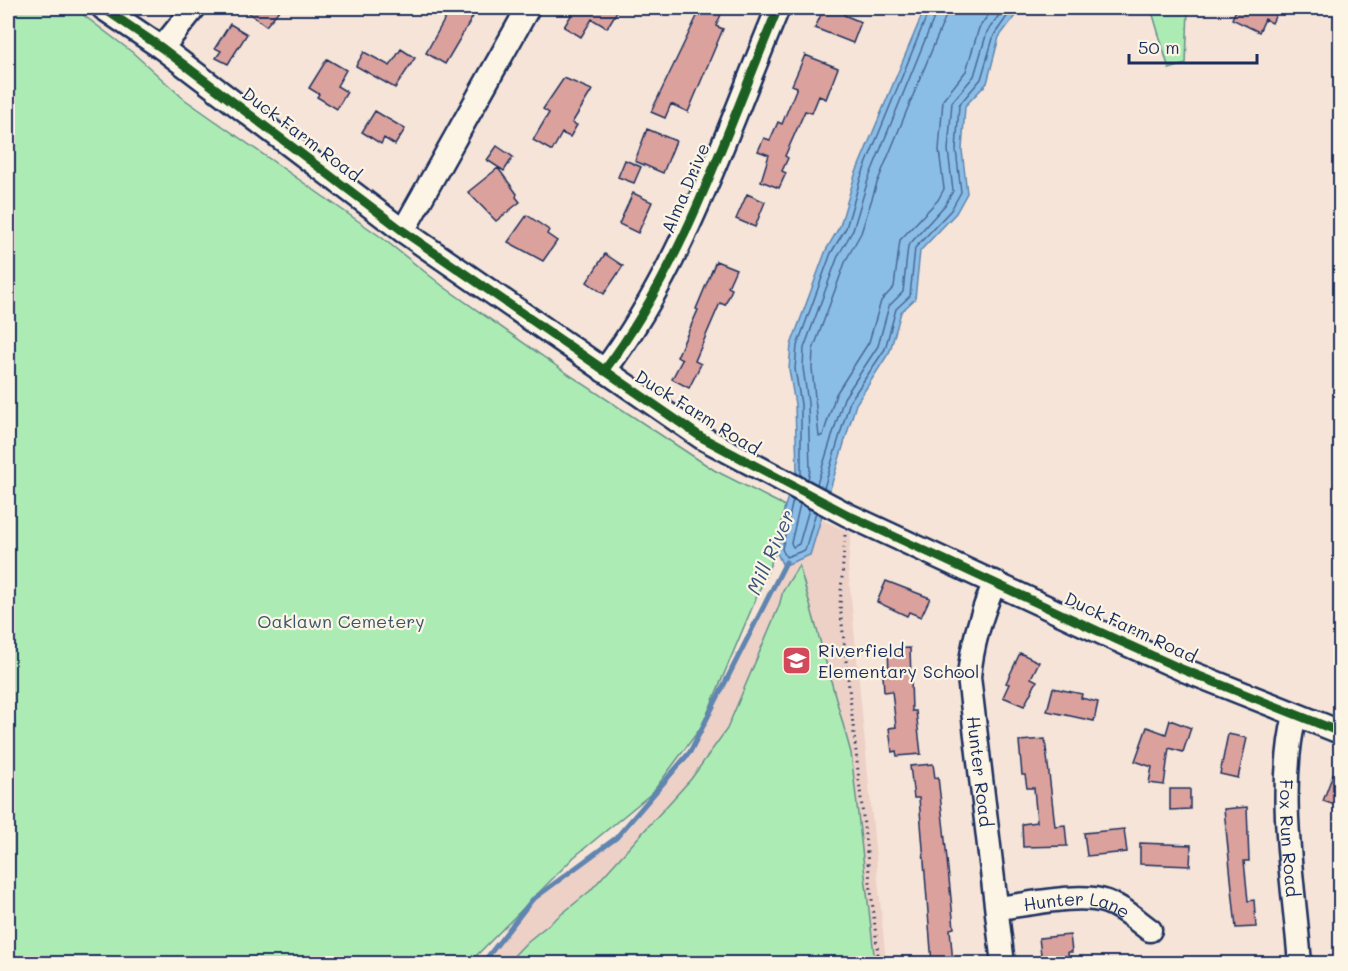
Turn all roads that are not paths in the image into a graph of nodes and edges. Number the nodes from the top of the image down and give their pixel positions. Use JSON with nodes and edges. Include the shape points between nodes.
{"nodes":[{"id":1,"x":103,"y":8,"type":"edge"},
{"id":2,"x":194,"y":8,"type":"edge"},
{"id":3,"x":528,"y":8,"type":"edge"},
{"id":4,"x":778,"y":8,"type":"edge"},
{"id":5,"x":162,"y":48,"type":"junction"},
{"id":6,"x":403,"y":231,"type":"junction"},
{"id":7,"x":604,"y":371,"type":"junction"},
{"id":8,"x":994,"y":582,"type":"junction"},
{"id":9,"x":1295,"y":715,"type":"junction"},
{"id":10,"x":1341,"y":732,"type":"edge"},
{"id":11,"x":997,"y":908,"type":"junction"},
{"id":12,"x":1150,"y":930,"type":"dead end"},
{"id":13,"x":1003,"y":963,"type":"edge"},
{"id":14,"x":1300,"y":963,"type":"edge"}],
"edges":[{"from":1,"to":5,"type":"street","name":"Duck Farm Road"},
{"from":2,"to":5,"type":"street"},
{"from":3,"to":6,"type":"street"},
{"from":4,"to":7,"type":"street","name":"Alma Drive","via":[[669,269]]},
{"from":5,"to":6,"type":"street","name":"Duck Farm Road"},
{"from":6,"to":7,"type":"street","name":"Duck Farm Road"},
{"from":7,"to":8,"type":"street","name":"Duck Farm Road","via":[[701,437],[846,521]]},
{"from":8,"to":9,"type":"street","name":"Duck Farm Road","via":[[1184,670]]},
{"from":8,"to":11,"type":"street","name":"Hunter Road","via":[[971,649],[969,677]]},
{"from":9,"to":10,"type":"street","name":"Duck Farm Road"},
{"from":9,"to":14,"type":"street","name":"Fox Run Road","via":[[1287,758],[1287,799]]},
{"from":11,"to":12,"type":"street","name":"Hunter Lane","via":[[1086,898],[1122,909]]},
{"from":11,"to":13,"type":"street","name":"Hunter Road"}]}
